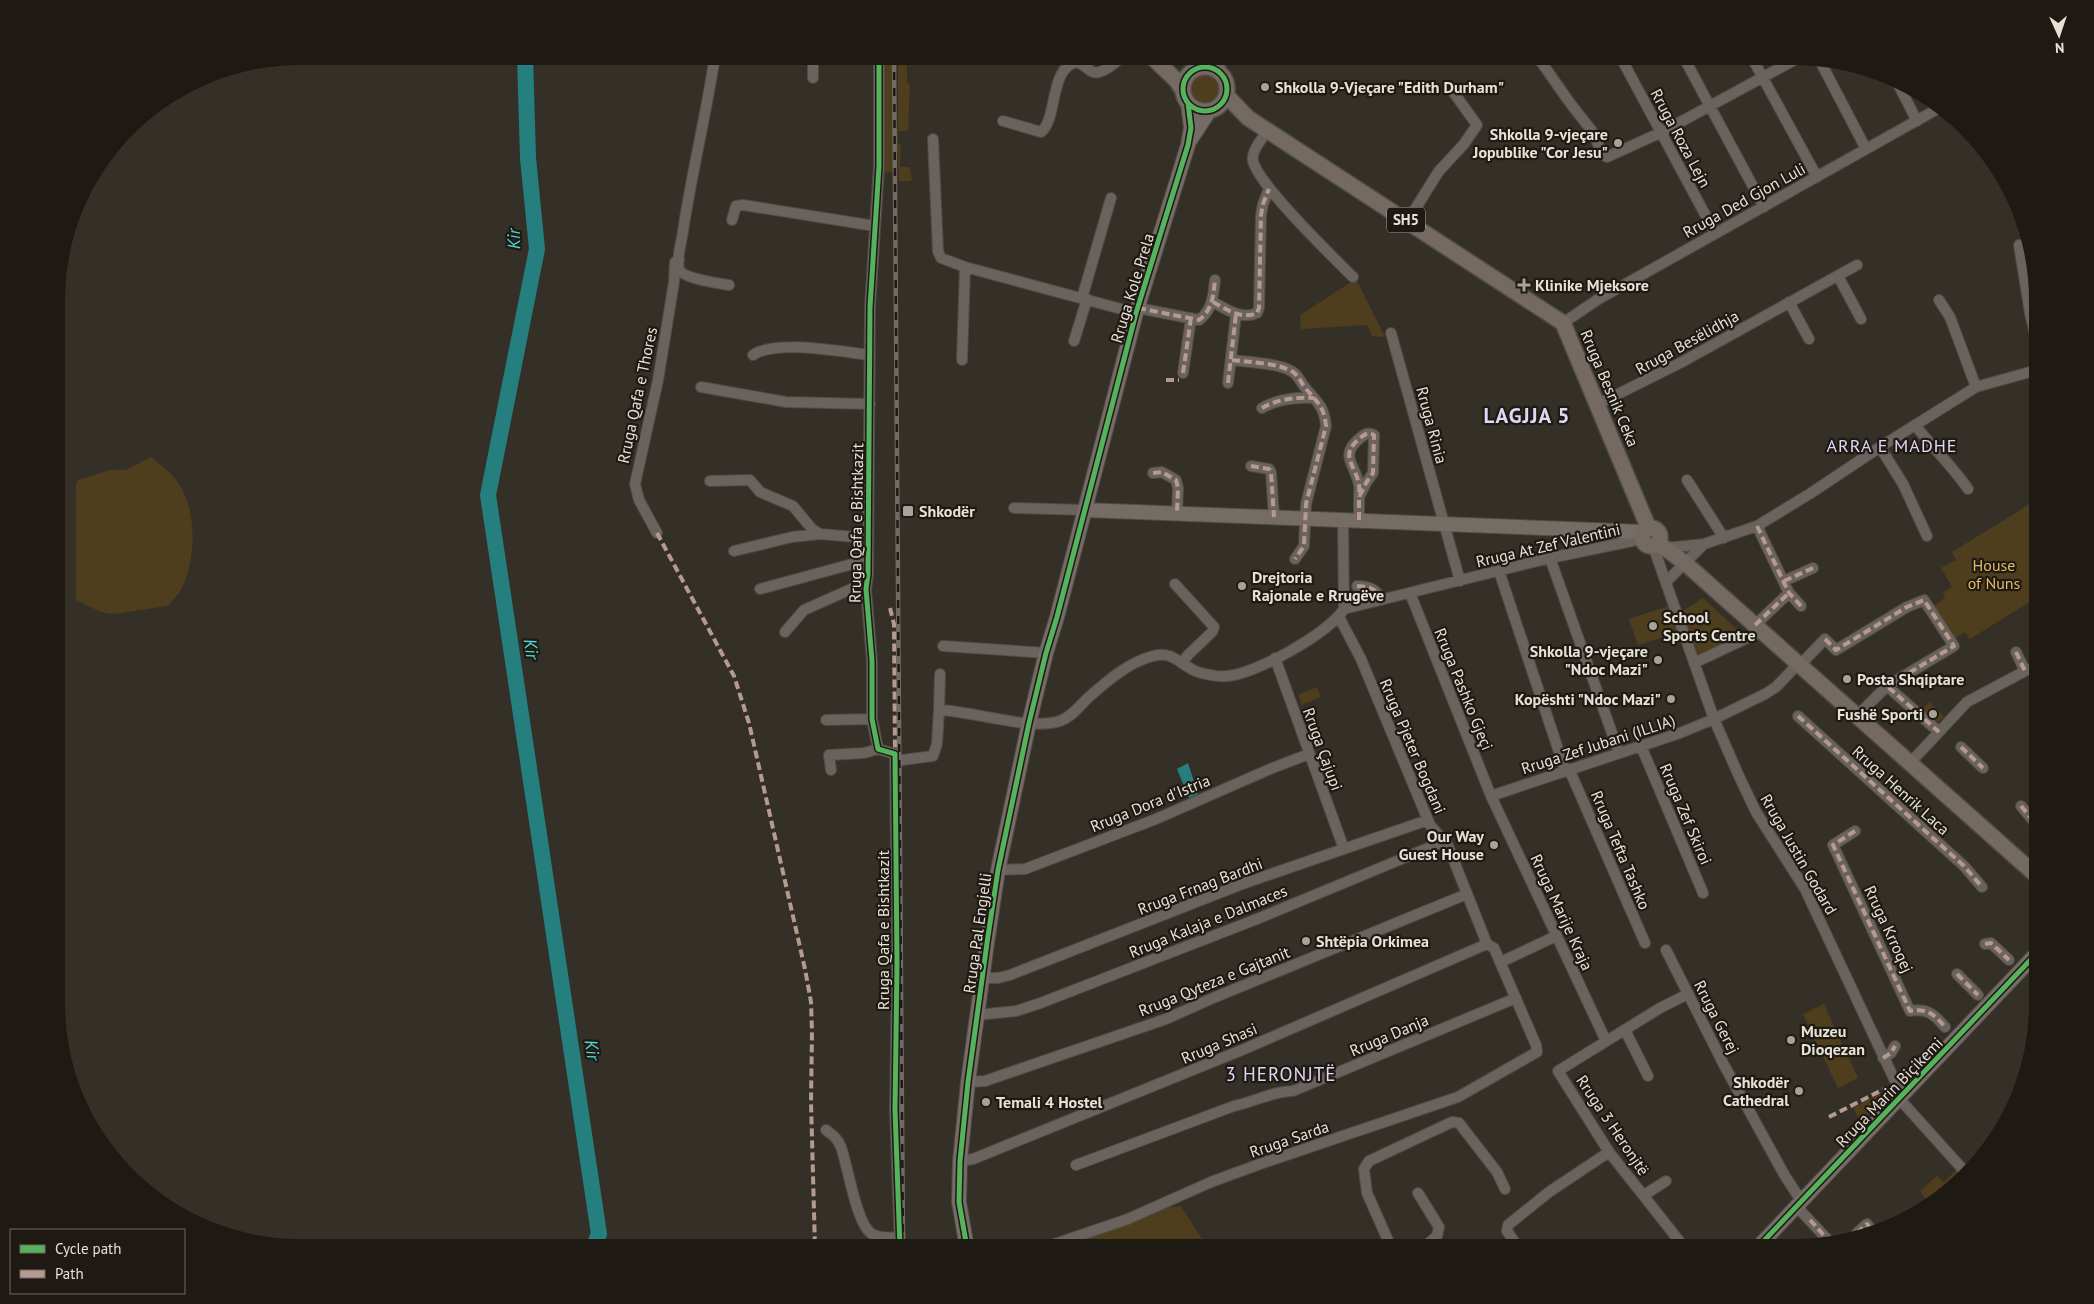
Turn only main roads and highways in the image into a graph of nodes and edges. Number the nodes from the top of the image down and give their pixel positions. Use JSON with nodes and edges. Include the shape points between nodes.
{"nodes":[{"id":1,"x":1160,"y":65,"type":"edge"},
{"id":2,"x":1165,"y":65,"type":"edge"},
{"id":3,"x":1215,"y":65,"type":"edge"},
{"id":4,"x":1218,"y":65,"type":"edge"},
{"id":5,"x":1198,"y":66,"type":"edge"},
{"id":6,"x":1226,"y":95,"type":"junction"},
{"id":7,"x":1186,"y":97,"type":"junction"},
{"id":8,"x":1212,"y":109,"type":"junction"},
{"id":9,"x":1248,"y":118,"type":"junction"},
{"id":10,"x":1188,"y":145,"type":"junction"},
{"id":11,"x":1085,"y":510,"type":"junction"},
{"id":12,"x":1652,"y":540,"type":"junction"},
{"id":13,"x":2029,"y":869,"type":"edge"},
{"id":14,"x":2029,"y":962,"type":"edge"},
{"id":15,"x":965,"y":1239,"type":"edge"},
{"id":16,"x":1766,"y":1239,"type":"edge"}],
"edges":[{"from":1,"to":7,"type":"main road","number":"SH5","via":[[1177,80]]},
{"from":2,"to":5,"type":"main road","number":"SH5","via":[[1181,73]]},
{"from":3,"to":5,"type":"main road","number":"SH5"},
{"from":4,"to":6,"type":"main road","number":"SH5","via":[[1226,82]]},
{"from":5,"to":7,"type":"main road","via":[[1185,78]]},
{"from":6,"to":8,"type":"main road","via":[[1222,103]]},
{"from":6,"to":9,"type":"main road","name":"Rruga Besnik Ceka","number":"SH5"},
{"from":7,"to":8,"type":"main road","number":"SH5","via":[[1198,110]]},
{"from":7,"to":10,"type":"main road","name":"Rruga Kole Prela","via":[[1191,128]]},
{"from":8,"to":9,"type":"main road","name":"Rruga Besnik Ceka","number":"SH5"},
{"from":8,"to":10,"type":"main road","name":"Rruga Kole Prela"},
{"from":9,"to":12,"type":"main road","name":"Rruga Besnik Ceka","number":"SH5","via":[[1563,323]]},
{"from":10,"to":11,"type":"main road","name":"Rruga Kole Prela","via":[[1137,310]]},
{"from":11,"to":12,"type":"main road","via":[[1444,524]]},
{"from":11,"to":15,"type":"main road","name":"Rruga Pal Engjelli","via":[[1029,723],[998,870],[960,1161],[959,1202]]},
{"from":12,"to":13,"type":"main road","via":[[1685,563]]},
{"from":14,"to":16,"type":"main road","name":"Rruga Marin Biçikemi"}]}
